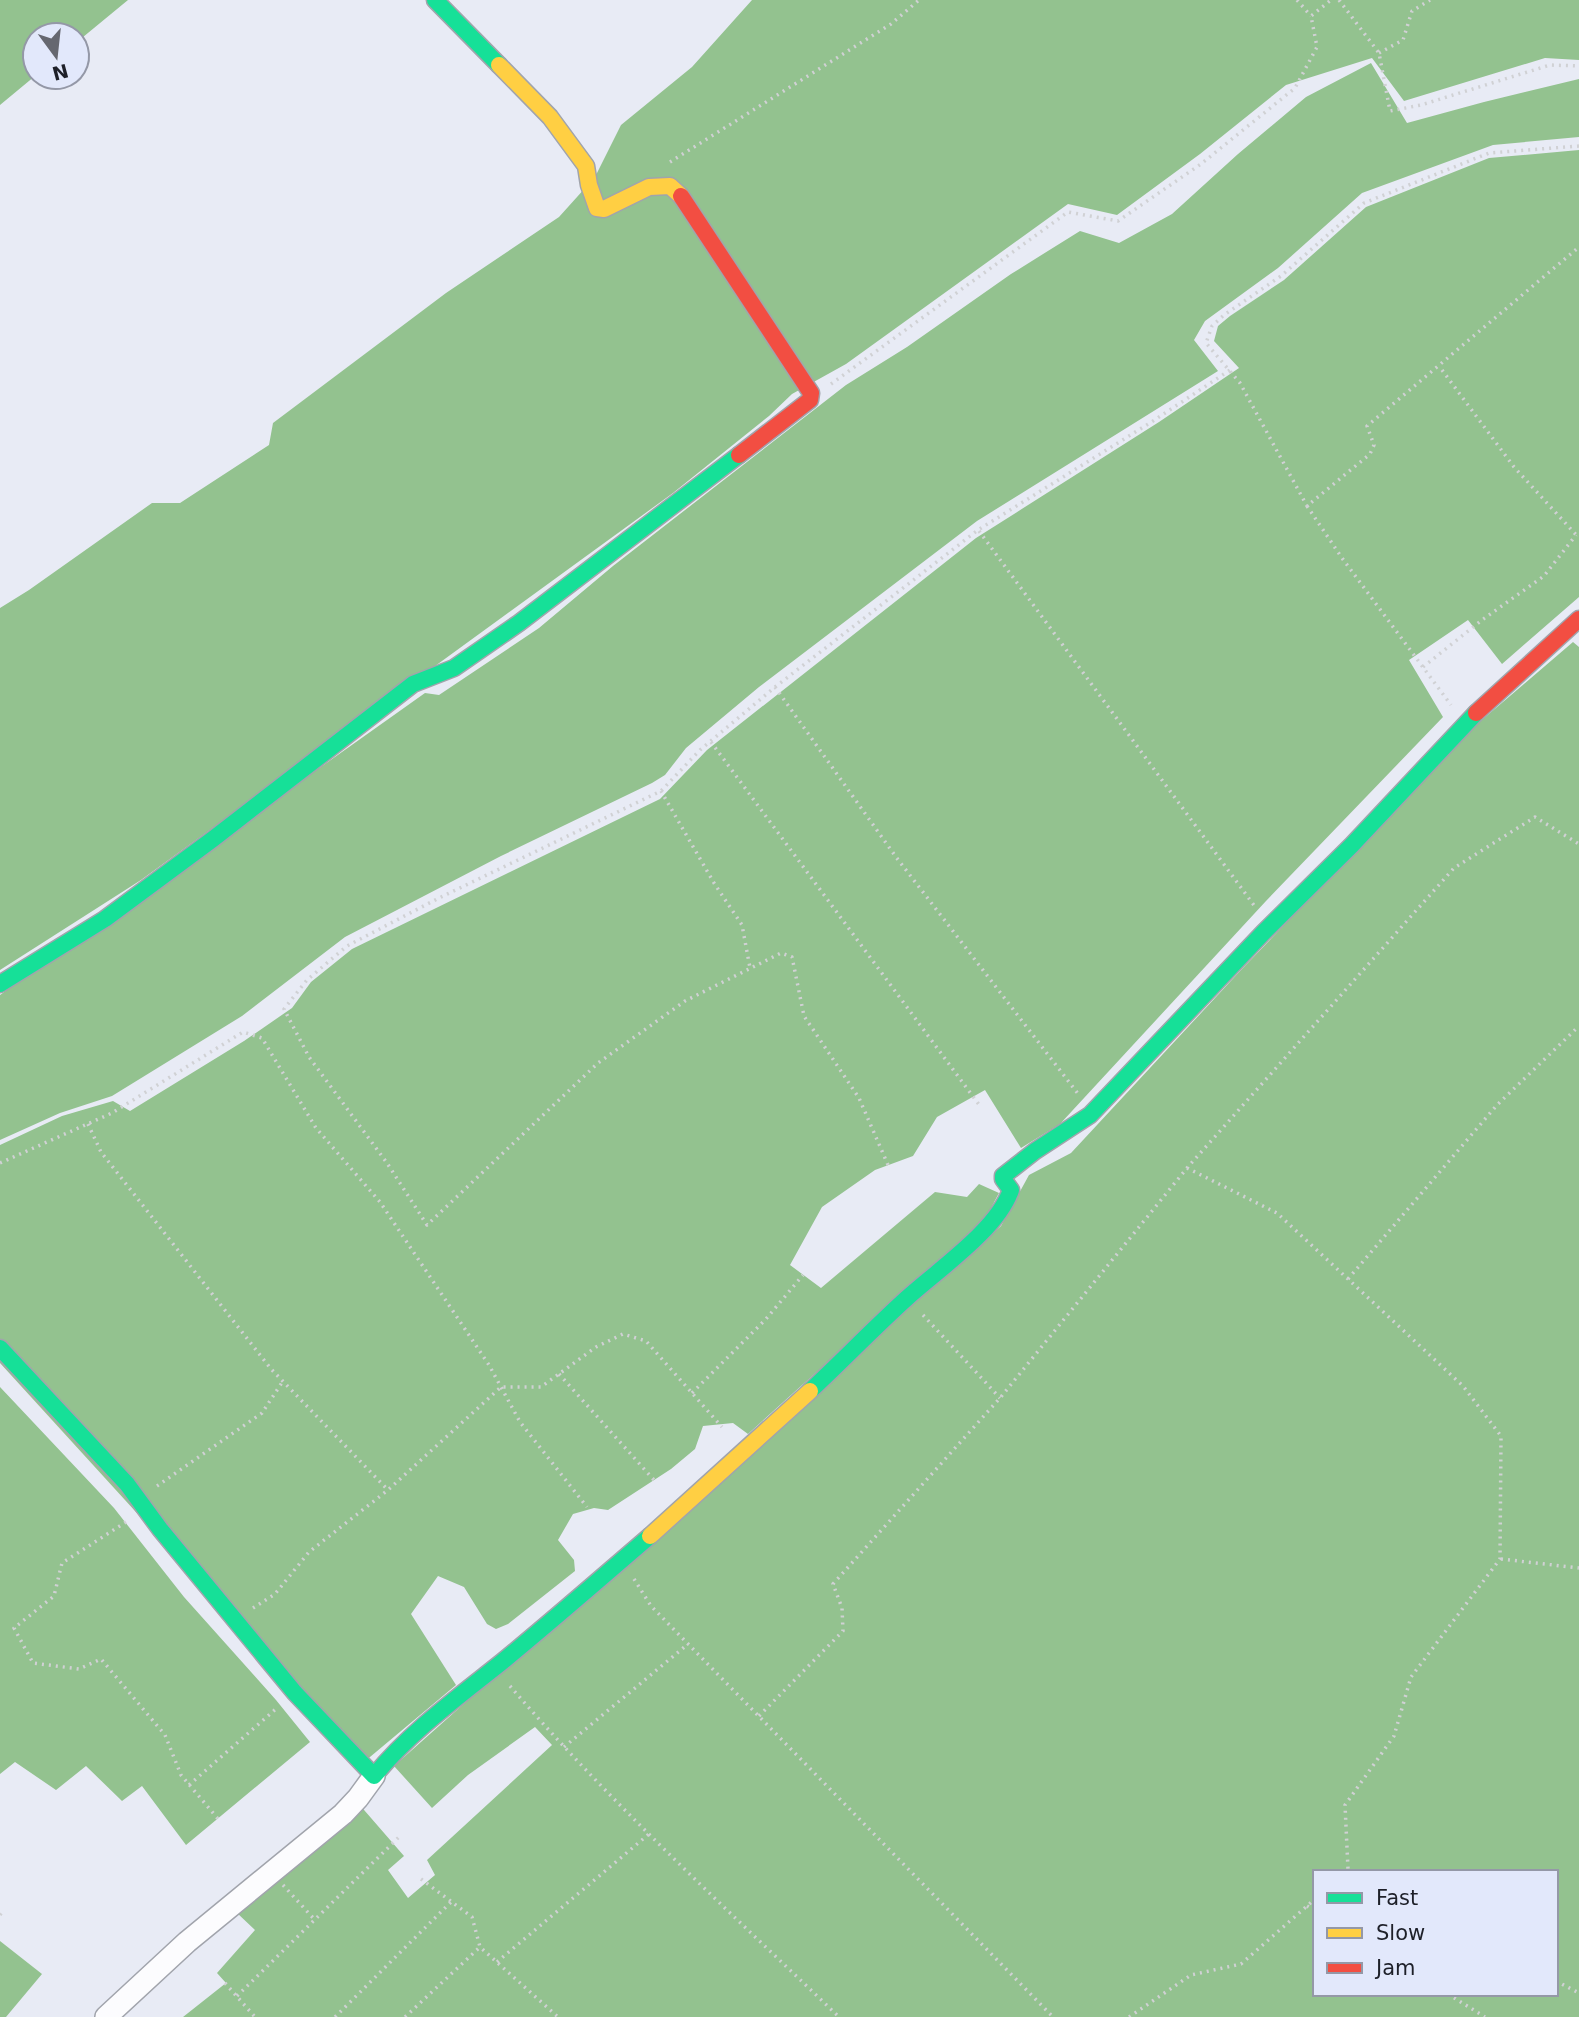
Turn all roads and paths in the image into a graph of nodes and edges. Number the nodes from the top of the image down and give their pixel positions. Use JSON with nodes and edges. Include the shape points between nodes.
{"nodes":[{"id":1,"x":435,"y":0,"type":"edge"},
{"id":2,"x":919,"y":0,"type":"edge"},
{"id":3,"x":1297,"y":0,"type":"edge"},
{"id":4,"x":1331,"y":0,"type":"edge"},
{"id":5,"x":1339,"y":0,"type":"edge"},
{"id":6,"x":1430,"y":0,"type":"edge"},
{"id":7,"x":1311,"y":16,"type":"junction"},
{"id":8,"x":1379,"y":53,"type":"junction"},
{"id":9,"x":1579,"y":66,"type":"edge"},
{"id":10,"x":1579,"y":146,"type":"edge"},
{"id":11,"x":670,"y":162,"type":"dead end"},
{"id":12,"x":1579,"y":247,"type":"edge"},
{"id":13,"x":1230,"y":370,"type":"junction"},
{"id":14,"x":1442,"y":370,"type":"dead end"},
{"id":15,"x":810,"y":400,"type":"junction"},
{"id":16,"x":1307,"y":506,"type":"junction"},
{"id":17,"x":978,"y":530,"type":"junction"},
{"id":18,"x":1577,"y":536,"type":"edge"},
{"id":19,"x":1579,"y":619,"type":"edge"},
{"id":20,"x":1423,"y":667,"type":"junction"},
{"id":21,"x":775,"y":687,"type":"junction"},
{"id":22,"x":1453,"y":707,"type":"dead end"},
{"id":23,"x":710,"y":741,"type":"junction"},
{"id":24,"x":661,"y":790,"type":"junction"},
{"id":25,"x":1579,"y":844,"type":"edge"},
{"id":26,"x":1269,"y":927,"type":"junction"},
{"id":27,"x":750,"y":968,"type":"junction"},
{"id":28,"x":0,"y":984,"type":"edge"},
{"id":29,"x":1579,"y":1026,"type":"edge"},
{"id":30,"x":1080,"y":1097,"type":"dead end"},
{"id":31,"x":980,"y":1106,"type":"dead end"},
{"id":32,"x":88,"y":1124,"type":"junction"},
{"id":33,"x":0,"y":1163,"type":"edge"},
{"id":34,"x":888,"y":1165,"type":"dead end"},
{"id":35,"x":1187,"y":1168,"type":"junction"},
{"id":36,"x":803,"y":1275,"type":"dead end"},
{"id":37,"x":1348,"y":1279,"type":"junction"},
{"id":38,"x":907,"y":1298,"type":"junction"},
{"id":39,"x":0,"y":1348,"type":"edge"},
{"id":40,"x":559,"y":1374,"type":"junction"},
{"id":41,"x":283,"y":1381,"type":"junction"},
{"id":42,"x":501,"y":1387,"type":"junction"},
{"id":43,"x":692,"y":1393,"type":"junction"},
{"id":44,"x":1000,"y":1398,"type":"junction"},
{"id":45,"x":722,"y":1427,"type":"dead end"},
{"id":46,"x":654,"y":1480,"type":"dead end"},
{"id":47,"x":388,"y":1490,"type":"junction"},
{"id":48,"x":142,"y":1505,"type":"junction"},
{"id":49,"x":587,"y":1507,"type":"dead end"},
{"id":50,"x":1500,"y":1559,"type":"junction"},
{"id":51,"x":622,"y":1560,"type":"junction"},
{"id":52,"x":1579,"y":1568,"type":"edge"},
{"id":53,"x":254,"y":1608,"type":"dead end"},
{"id":54,"x":688,"y":1644,"type":"junction"},
{"id":55,"x":495,"y":1668,"type":"junction"},
{"id":56,"x":295,"y":1693,"type":"junction"},
{"id":57,"x":759,"y":1716,"type":"junction"},
{"id":58,"x":564,"y":1746,"type":"junction"},
{"id":59,"x":374,"y":1776,"type":"junction"},
{"id":60,"x":189,"y":1785,"type":"junction"},
{"id":61,"x":219,"y":1820,"type":"dead end"},
{"id":62,"x":649,"y":1834,"type":"junction"},
{"id":63,"x":400,"y":1836,"type":"dead end"},
{"id":64,"x":1349,"y":1870,"type":"edge"},
{"id":65,"x":421,"y":1880,"type":"dead end"},
{"id":66,"x":283,"y":1885,"type":"dead end"},
{"id":67,"x":1313,"y":1901,"type":"edge"},
{"id":68,"x":452,"y":1902,"type":"junction"},
{"id":69,"x":1307,"y":1906,"type":"junction"},
{"id":70,"x":1313,"y":1910,"type":"edge"},
{"id":71,"x":315,"y":1920,"type":"junction"},
{"id":72,"x":480,"y":1947,"type":"junction"},
{"id":73,"x":497,"y":1962,"type":"junction"},
{"id":74,"x":1558,"y":1982,"type":"edge"},
{"id":75,"x":225,"y":1983,"type":"dead end"},
{"id":76,"x":1579,"y":1993,"type":"edge"},
{"id":77,"x":237,"y":1996,"type":"junction"},
{"id":78,"x":1451,"y":1996,"type":"edge"},
{"id":79,"x":106,"y":2017,"type":"edge"},
{"id":80,"x":255,"y":2017,"type":"edge"},
{"id":81,"x":335,"y":2017,"type":"edge"},
{"id":82,"x":405,"y":2017,"type":"edge"},
{"id":83,"x":558,"y":2017,"type":"edge"},
{"id":84,"x":839,"y":2017,"type":"edge"},
{"id":85,"x":1053,"y":2017,"type":"edge"},
{"id":86,"x":1129,"y":2017,"type":"edge"},
{"id":87,"x":1485,"y":2017,"type":"edge"}],
"edges":[{"from":1,"to":15,"type":"street","via":[[550,117],[586,166],[597,208],[604,209],[649,187],[670,186],[680,194],[807,386]]},
{"from":2,"to":11,"type":"path","via":[[891,24]]},
{"from":3,"to":7,"type":"path"},
{"from":4,"to":7,"type":"path"},
{"from":5,"to":8,"type":"path"},
{"from":6,"to":8,"type":"path","via":[[1412,11],[1404,40]]},
{"from":7,"to":15,"type":"path","via":[[1317,47],[1295,88],[1201,164],[1118,221],[1068,212]]},
{"from":8,"to":9,"type":"path","via":[[1390,111],[1550,65]]},
{"from":10,"to":13,"type":"path","via":[[1489,153],[1364,203],[1281,276],[1212,326],[1206,343]]},
{"from":12,"to":16,"type":"path","via":[[1367,426],[1374,445],[1370,454]]},
{"from":13,"to":16,"type":"path"},
{"from":13,"to":17,"type":"path"},
{"from":14,"to":18,"type":"path","via":[[1514,467]]},
{"from":15,"to":28,"type":"street","via":[[519,623],[454,668],[413,684],[105,919]]},
{"from":16,"to":20,"type":"path"},
{"from":17,"to":21,"type":"path"},
{"from":17,"to":26,"type":"path"},
{"from":18,"to":20,"type":"path","via":[[1544,576]]},
{"from":19,"to":26,"type":"street","via":[[1467,722]]},
{"from":20,"to":22,"type":"path"},
{"from":21,"to":23,"type":"path"},
{"from":21,"to":30,"type":"path","via":[[895,857]]},
{"from":23,"to":24,"type":"path"},
{"from":23,"to":31,"type":"path"},
{"from":24,"to":27,"type":"path","via":[[742,925]]},
{"from":24,"to":27,"type":"path","via":[[348,946],[306,980],[284,1009],[309,1057],[427,1225],[598,1063],[685,1000]]},
{"from":25,"to":35,"type":"path","via":[[1535,817],[1454,868]]},
{"from":26,"to":38,"type":"street","via":[[1090,1115],[1003,1176],[1011,1193],[998,1216]]},
{"from":27,"to":34,"type":"path","via":[[781,954],[792,957],[804,1016],[859,1098]]},
{"from":29,"to":37,"type":"path","via":[[1497,1105]]},
{"from":32,"to":33,"type":"path"},
{"from":32,"to":41,"type":"path","via":[[101,1152]]},
{"from":32,"to":42,"type":"path","via":[[243,1032],[262,1038],[316,1128],[380,1202]]},
{"from":35,"to":37,"type":"path","via":[[1277,1213]]},
{"from":35,"to":44,"type":"path"},
{"from":36,"to":43,"type":"path"},
{"from":37,"to":50,"type":"path","via":[[1463,1387],[1501,1436]]},
{"from":38,"to":44,"type":"path"},
{"from":38,"to":51,"type":"street","via":[[757,1441]]},
{"from":39,"to":48,"type":"street"},
{"from":40,"to":42,"type":"path","via":[[541,1387]]},
{"from":40,"to":43,"type":"path","via":[[623,1334],[646,1341]]},
{"from":40,"to":46,"type":"path"},
{"from":41,"to":47,"type":"path"},
{"from":41,"to":48,"type":"path","via":[[262,1413]]},
{"from":42,"to":47,"type":"path"},
{"from":42,"to":49,"type":"path","via":[[520,1422]]},
{"from":43,"to":45,"type":"path"},
{"from":44,"to":57,"type":"path","via":[[833,1584],[842,1608],[843,1631]]},
{"from":47,"to":53,"type":"path","via":[[309,1552],[275,1594]]},
{"from":48,"to":56,"type":"street"},
{"from":48,"to":60,"type":"path","via":[[62,1563],[54,1596],[14,1628],[33,1662],[79,1669],[101,1659],[165,1735]]},
{"from":50,"to":52,"type":"path"},
{"from":50,"to":64,"type":"path","via":[[1410,1677],[1394,1736],[1345,1805]]},
{"from":51,"to":54,"type":"path","via":[[651,1606]]},
{"from":51,"to":55,"type":"street"},
{"from":54,"to":57,"type":"path"},
{"from":54,"to":58,"type":"path"},
{"from":55,"to":58,"type":"path"},
{"from":55,"to":59,"type":"street","via":[[413,1732]]},
{"from":56,"to":59,"type":"street"},
{"from":56,"to":60,"type":"path"},
{"from":57,"to":85,"type":"path"},
{"from":58,"to":62,"type":"path"},
{"from":59,"to":79,"type":"street","via":[[343,1814],[187,1942]]},
{"from":60,"to":61,"type":"path"},
{"from":62,"to":73,"type":"path"},
{"from":62,"to":84,"type":"path"},
{"from":63,"to":71,"type":"path"},
{"from":65,"to":68,"type":"path"},
{"from":66,"to":71,"type":"path"},
{"from":67,"to":69,"type":"path"},
{"from":68,"to":72,"type":"path","via":[[472,1917]]},
{"from":68,"to":81,"type":"path"},
{"from":69,"to":70,"type":"path"},
{"from":69,"to":86,"type":"path","via":[[1241,1964],[1191,1975]]},
{"from":71,"to":77,"type":"path"},
{"from":72,"to":73,"type":"path"},
{"from":72,"to":82,"type":"path"},
{"from":73,"to":83,"type":"path"},
{"from":74,"to":76,"type":"path"},
{"from":75,"to":77,"type":"path"},
{"from":77,"to":80,"type":"path"},
{"from":78,"to":87,"type":"path"}]}
